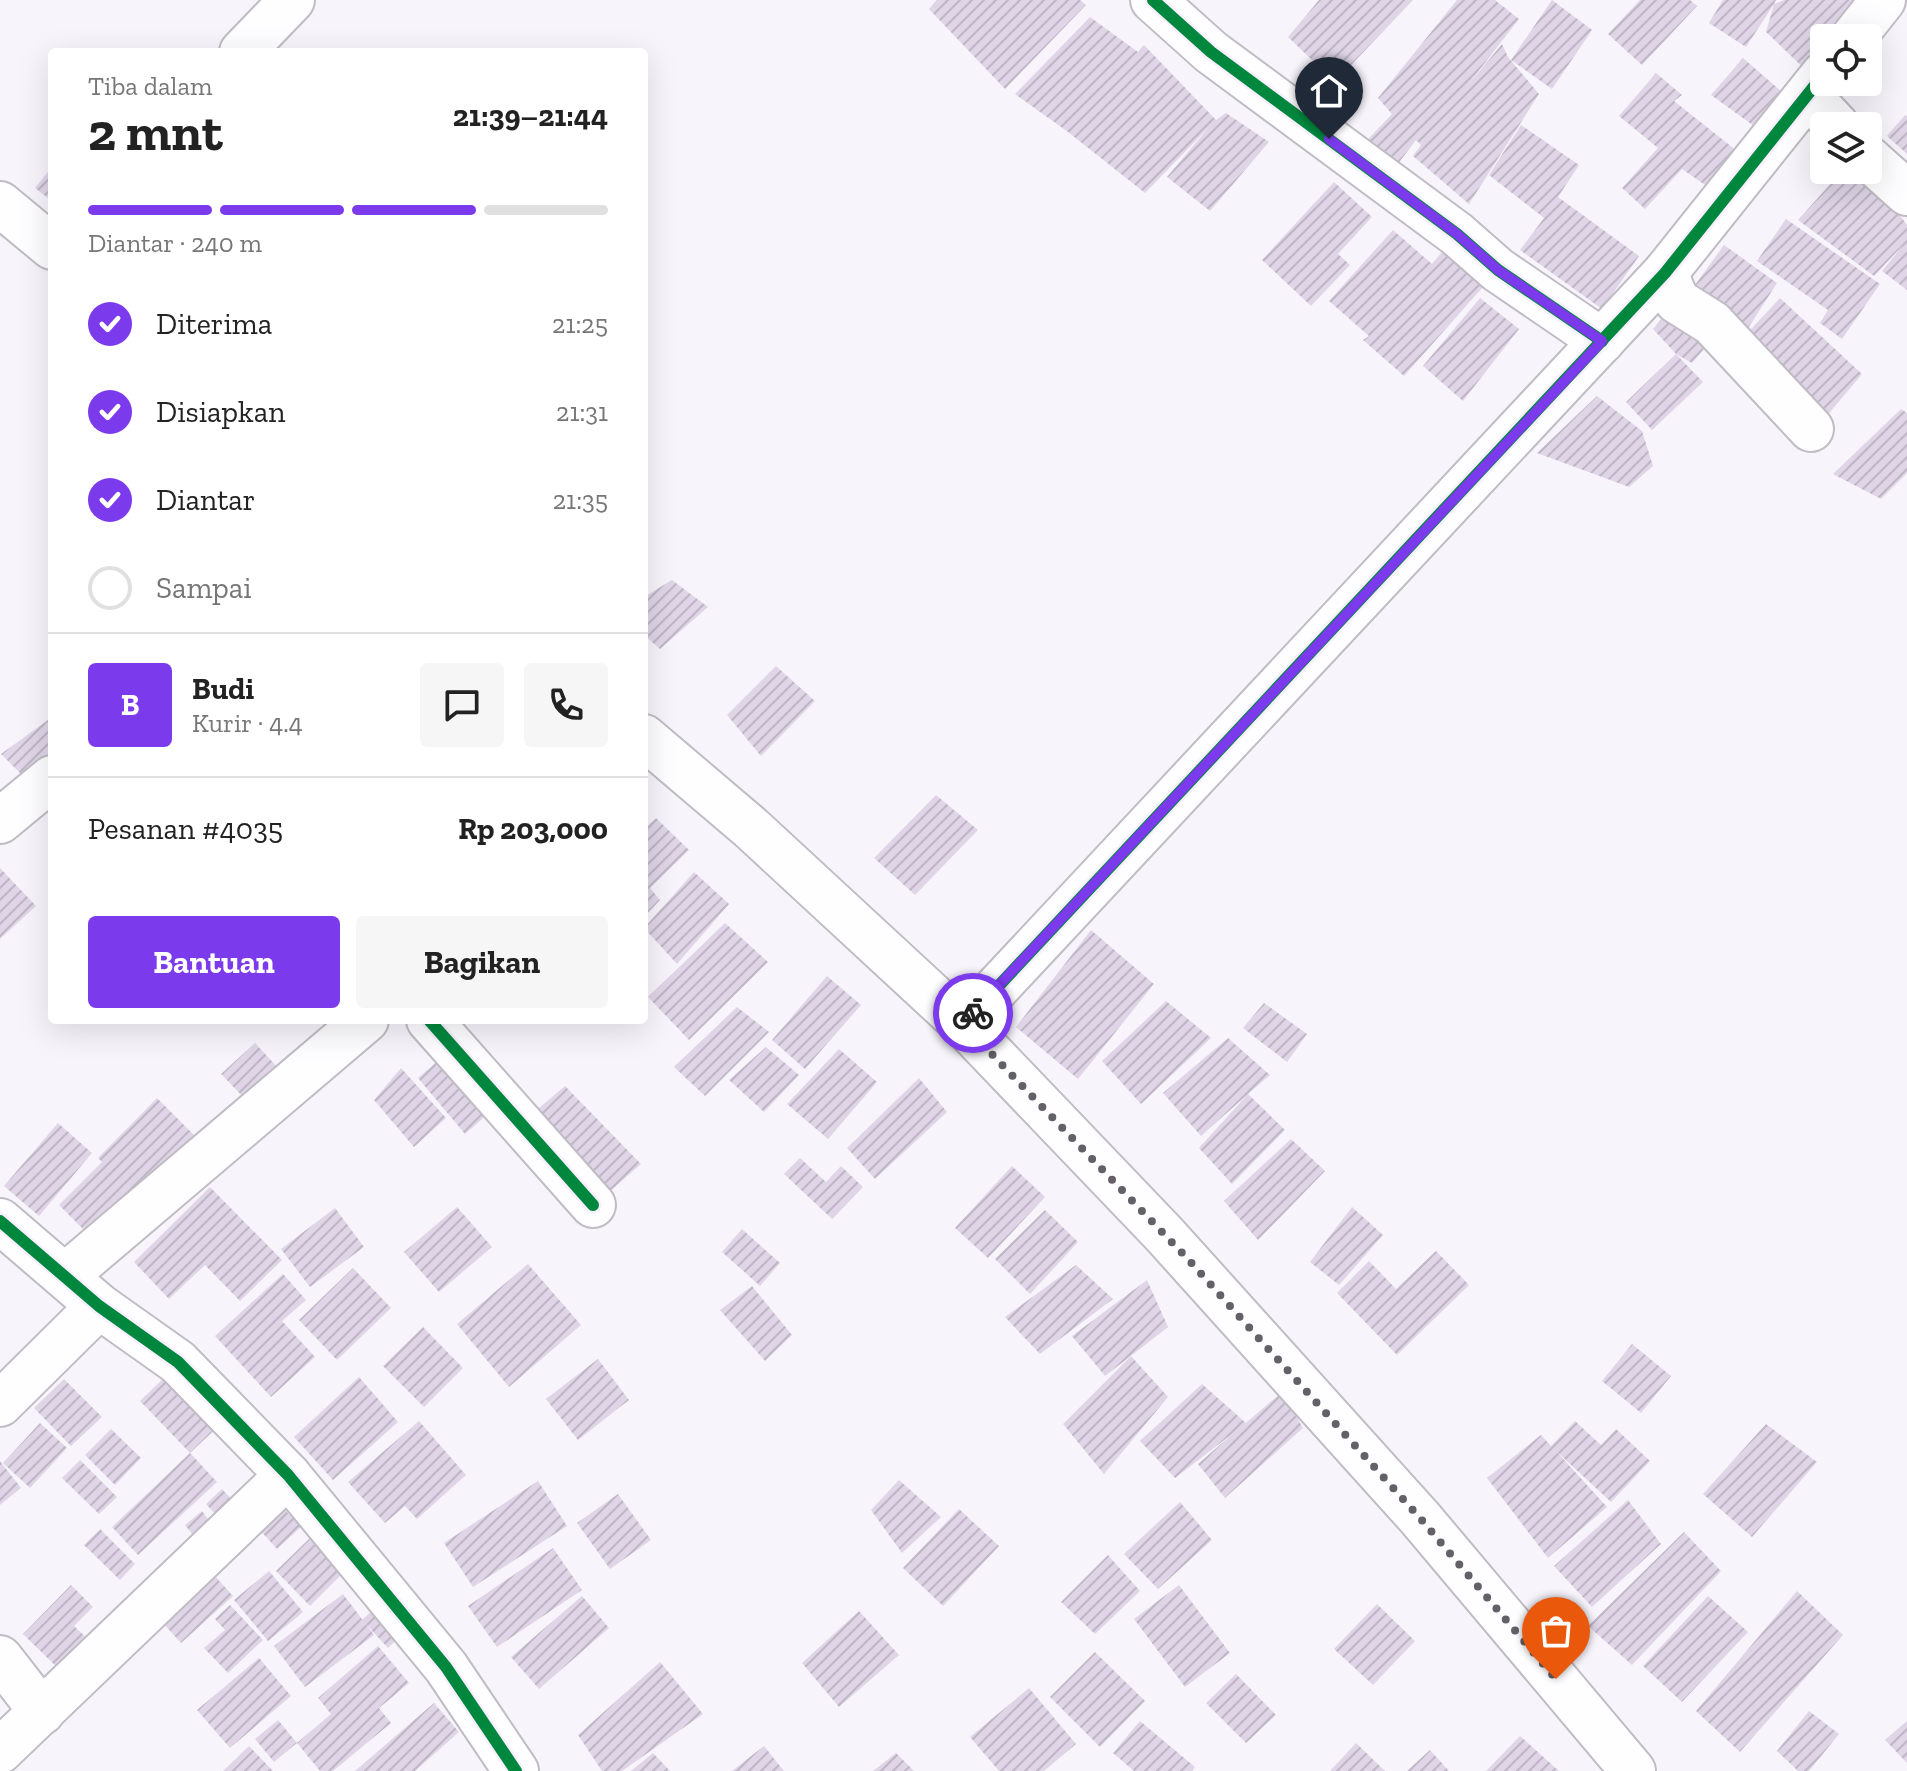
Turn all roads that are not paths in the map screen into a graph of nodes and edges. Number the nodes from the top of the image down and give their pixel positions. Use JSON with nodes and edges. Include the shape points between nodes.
{"nodes":[{"id":1,"x":292,"y":0,"type":"edge"},
{"id":2,"x":1153,"y":0,"type":"edge"},
{"id":3,"x":1883,"y":0,"type":"edge"},
{"id":4,"x":1864,"y":24,"type":"edge"},
{"id":5,"x":246,"y":48,"type":"edge"},
{"id":6,"x":1810,"y":92,"type":"edge"},
{"id":7,"x":1882,"y":171,"type":"edge"},
{"id":8,"x":1907,"y":193,"type":"edge"},
{"id":9,"x":0,"y":204,"type":"edge"},
{"id":10,"x":48,"y":244,"type":"edge"},
{"id":11,"x":1665,"y":273,"type":"junction"},
{"id":12,"x":1602,"y":341,"type":"junction"},
{"id":13,"x":1811,"y":429,"type":"dead end"},
{"id":14,"x":648,"y":740,"type":"edge"},
{"id":15,"x":48,"y":781,"type":"edge"},
{"id":16,"x":0,"y":821,"type":"edge"},
{"id":17,"x":361,"y":1024,"type":"edge"},
{"id":18,"x":433,"y":1024,"type":"edge"},
{"id":19,"x":963,"y":1024,"type":"junction"},
{"id":20,"x":593,"y":1205,"type":"dead end"},
{"id":21,"x":0,"y":1221,"type":"edge"},
{"id":22,"x":65,"y":1276,"type":"junction"},
{"id":23,"x":99,"y":1306,"type":"junction"},
{"id":24,"x":0,"y":1404,"type":"edge"},
{"id":25,"x":288,"y":1475,"type":"junction"},
{"id":26,"x":0,"y":1658,"type":"edge"},
{"id":27,"x":42,"y":1712,"type":"junction"},
{"id":28,"x":0,"y":1751,"type":"edge"},
{"id":29,"x":516,"y":1771,"type":"edge"},
{"id":30,"x":1633,"y":1771,"type":"edge"}],
"edges":[{"from":1,"to":5,"type":"street"},
{"from":2,"to":12,"type":"street","via":[[1211,52],[1498,270]]},
{"from":3,"to":4,"type":"street"},
{"from":6,"to":11,"type":"street"},
{"from":7,"to":8,"type":"street"},
{"from":9,"to":10,"type":"street"},
{"from":11,"to":12,"type":"street"},
{"from":11,"to":13,"type":"street","via":[[1677,301],[1712,323]]},
{"from":12,"to":19,"type":"street"},
{"from":14,"to":19,"type":"street"},
{"from":15,"to":16,"type":"street"},
{"from":17,"to":22,"type":"street"},
{"from":18,"to":20,"type":"street"},
{"from":19,"to":30,"type":"street","via":[[1164,1234],[1420,1518]]},
{"from":21,"to":22,"type":"street"},
{"from":22,"to":23,"type":"street"},
{"from":23,"to":24,"type":"street"},
{"from":23,"to":25,"type":"street","via":[[178,1362]]},
{"from":25,"to":27,"type":"street"},
{"from":25,"to":29,"type":"street","via":[[446,1667]]},
{"from":26,"to":27,"type":"street"},
{"from":27,"to":28,"type":"street"}]}
